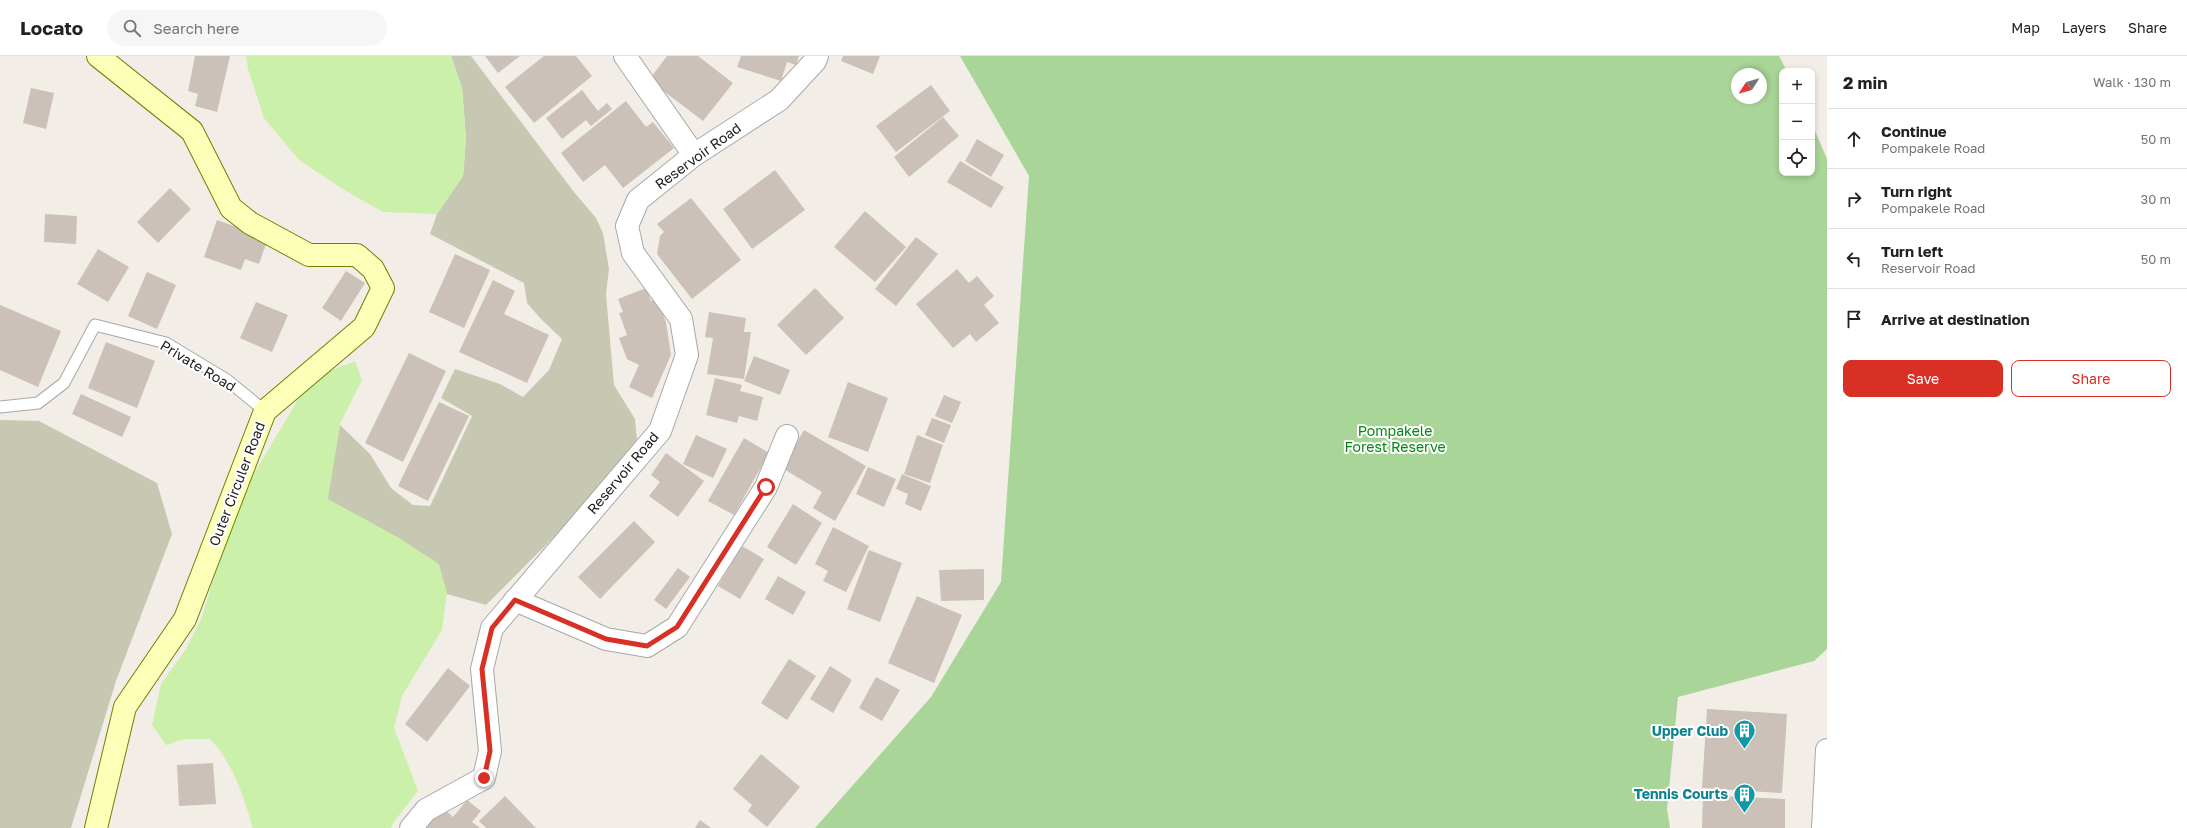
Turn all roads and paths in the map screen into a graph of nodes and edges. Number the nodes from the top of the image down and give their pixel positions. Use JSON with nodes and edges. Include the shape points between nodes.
{"nodes":[{"id":1,"x":98,"y":56,"type":"edge"},
{"id":2,"x":625,"y":56,"type":"edge"},
{"id":3,"x":817,"y":56,"type":"edge"},
{"id":4,"x":694,"y":155,"type":"junction"},
{"id":5,"x":0,"y":407,"type":"edge"},
{"id":6,"x":265,"y":411,"type":"junction"},
{"id":7,"x":787,"y":436,"type":"dead end"},
{"id":8,"x":515,"y":600,"type":"junction"},
{"id":9,"x":1827,"y":750,"type":"edge"},
{"id":10,"x":96,"y":828,"type":"edge"},
{"id":11,"x":411,"y":828,"type":"edge"},
{"id":12,"x":1823,"y":828,"type":"edge"}],
"edges":[{"from":1,"to":6,"type":"street","name":"Outer Circuler Road","via":[[192,131],[231,208],[250,223],[309,255],[357,255],[374,269],[383,288],[364,327]]},
{"from":2,"to":4,"type":"street"},
{"from":3,"to":4,"type":"street","name":"Reservoir Road","via":[[779,100]]},
{"from":4,"to":8,"type":"street","name":"Reservoir Road","via":[[638,200],[627,226],[633,253],[680,319],[687,355],[660,431]]},
{"from":5,"to":6,"type":"lane","name":"Private Road","via":[[38,403],[64,383],[95,325],[166,344],[228,380]]},
{"from":6,"to":10,"type":"street","name":"Outer Circuler Road","via":[[185,619],[125,707]]},
{"from":7,"to":8,"type":"street","via":[[766,487],[677,627],[647,646],[606,639]]},
{"from":8,"to":11,"type":"street","name":"Reservoir Road","via":[[492,628],[482,669],[490,751],[484,778],[426,810]]},
{"from":9,"to":12,"type":"street"}]}
